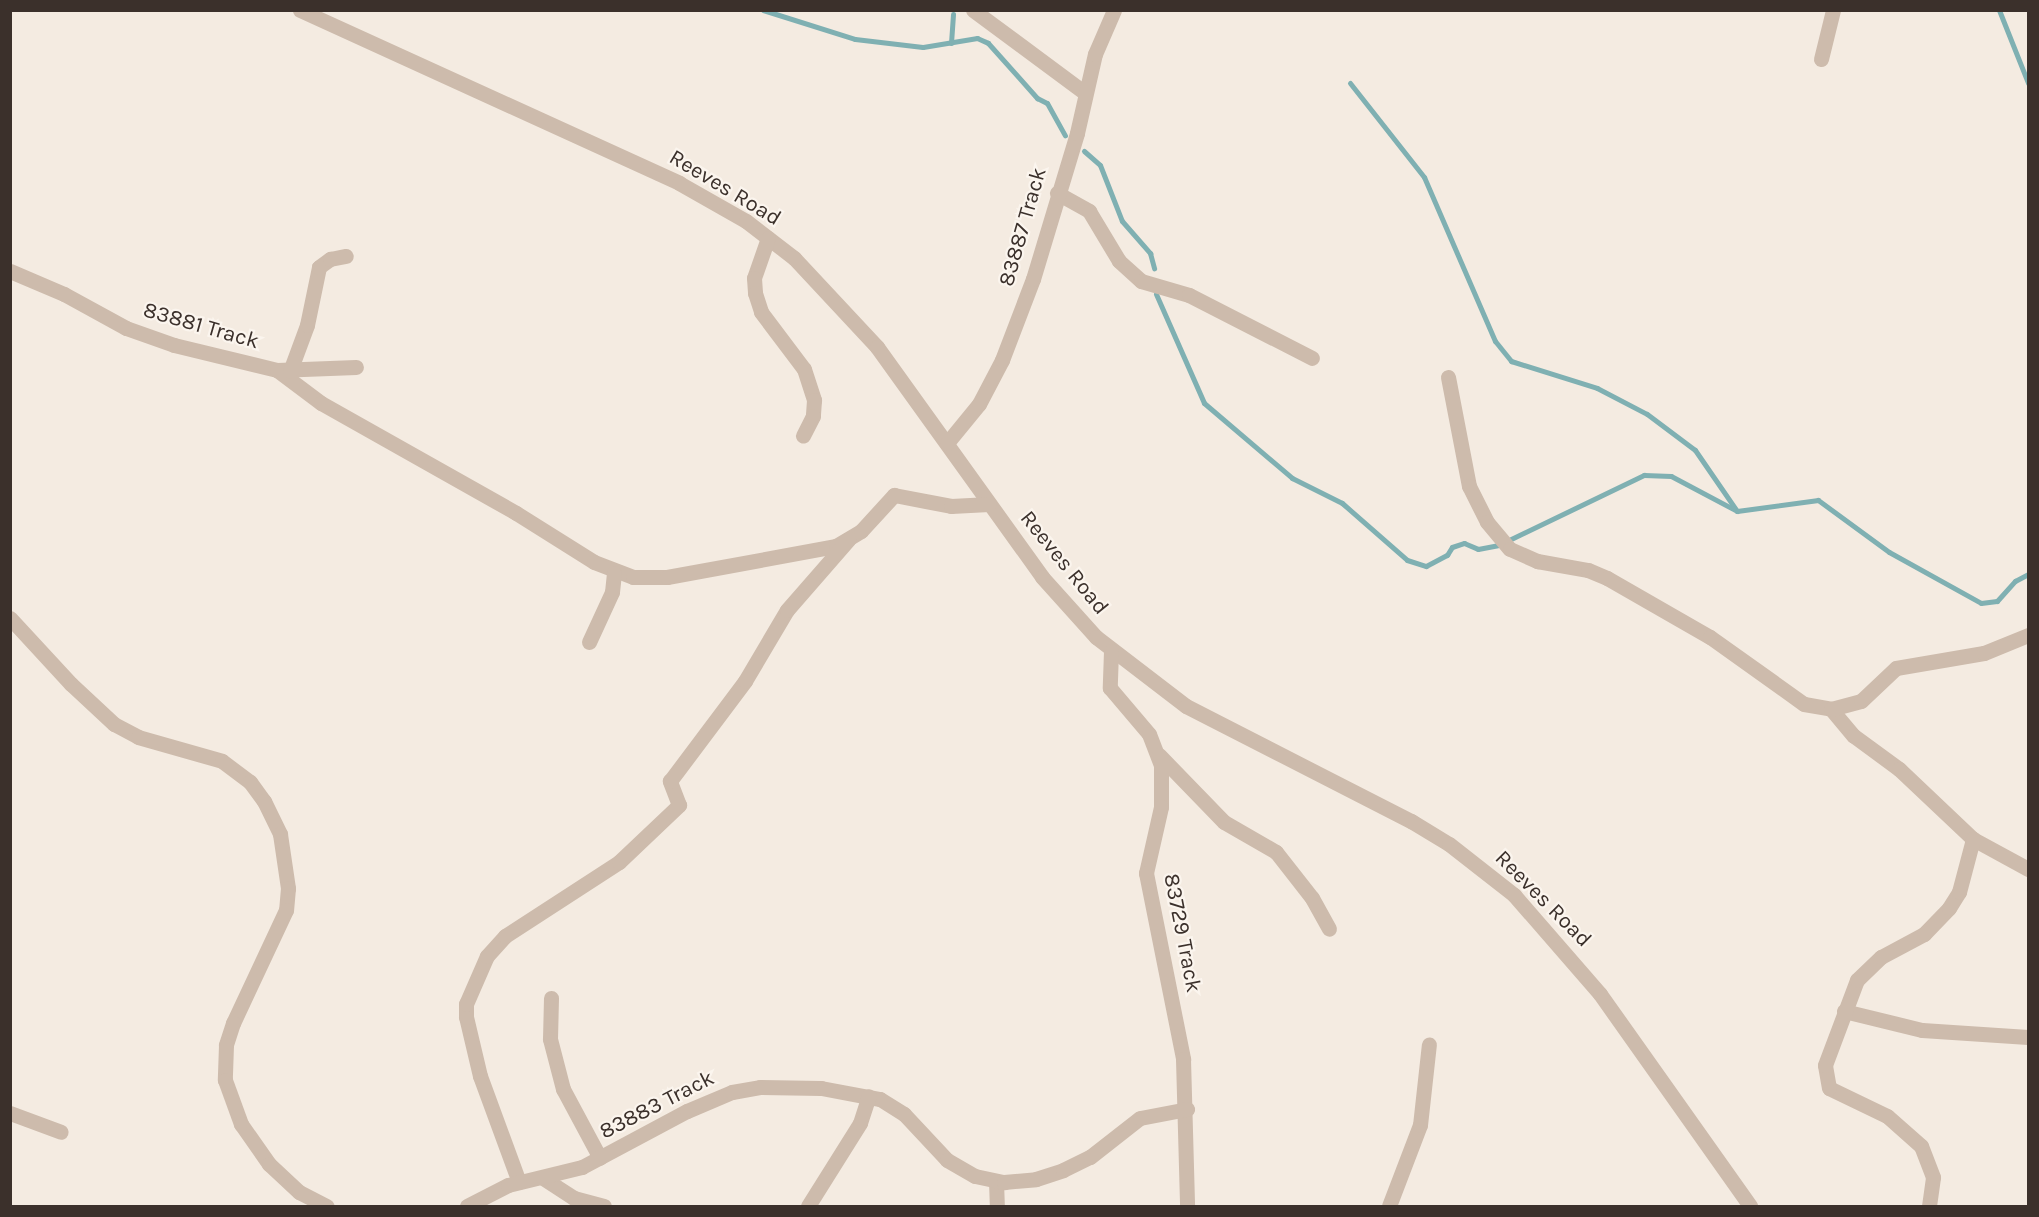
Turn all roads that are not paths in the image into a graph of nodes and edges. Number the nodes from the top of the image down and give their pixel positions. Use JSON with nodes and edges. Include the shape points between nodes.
{"nodes":[{"id":1,"x":300,"y":10,"type":"edge"},
{"id":2,"x":973,"y":10,"type":"edge"},
{"id":3,"x":1114,"y":10,"type":"edge"},
{"id":4,"x":1833,"y":10,"type":"edge"},
{"id":5,"x":1821,"y":59,"type":"dead end"},
{"id":6,"x":1085,"y":93,"type":"junction"},
{"id":7,"x":1057,"y":193,"type":"junction"},
{"id":8,"x":768,"y":238,"type":"junction"},
{"id":9,"x":346,"y":256,"type":"dead end"},
{"id":10,"x":10,"y":272,"type":"edge"},
{"id":11,"x":1312,"y":358,"type":"dead end"},
{"id":12,"x":356,"y":367,"type":"dead end"},
{"id":13,"x":283,"y":370,"type":"junction"},
{"id":14,"x":1448,"y":377,"type":"dead end"},
{"id":15,"x":803,"y":436,"type":"dead end"},
{"id":16,"x":947,"y":443,"type":"junction"},
{"id":17,"x":989,"y":504,"type":"junction"},
{"id":18,"x":849,"y":539,"type":"junction"},
{"id":19,"x":614,"y":573,"type":"junction"},
{"id":20,"x":10,"y":618,"type":"edge"},
{"id":21,"x":2028,"y":635,"type":"edge"},
{"id":22,"x":589,"y":642,"type":"dead end"},
{"id":23,"x":1111,"y":651,"type":"junction"},
{"id":24,"x":1831,"y":709,"type":"junction"},
{"id":25,"x":1159,"y":755,"type":"junction"},
{"id":26,"x":1973,"y":839,"type":"junction"},
{"id":27,"x":2028,"y":869,"type":"edge"},
{"id":28,"x":1329,"y":929,"type":"dead end"},
{"id":29,"x":551,"y":998,"type":"dead end"},
{"id":30,"x":1844,"y":1011,"type":"junction"},
{"id":31,"x":2028,"y":1037,"type":"edge"},
{"id":32,"x":1429,"y":1044,"type":"dead end"},
{"id":33,"x":869,"y":1096,"type":"junction"},
{"id":34,"x":1187,"y":1109,"type":"junction"},
{"id":35,"x":10,"y":1113,"type":"edge"},
{"id":36,"x":61,"y":1132,"type":"dead end"},
{"id":37,"x":600,"y":1158,"type":"junction"},
{"id":38,"x":543,"y":1178,"type":"junction"},
{"id":39,"x":996,"y":1181,"type":"junction"},
{"id":40,"x":519,"y":1182,"type":"junction"},
{"id":41,"x":471,"y":1205,"type":"edge"},
{"id":42,"x":327,"y":1206,"type":"edge"},
{"id":43,"x":604,"y":1206,"type":"edge"},
{"id":44,"x":808,"y":1206,"type":"edge"},
{"id":45,"x":997,"y":1206,"type":"edge"},
{"id":46,"x":1187,"y":1206,"type":"edge"},
{"id":47,"x":1389,"y":1206,"type":"edge"},
{"id":48,"x":1750,"y":1206,"type":"edge"},
{"id":49,"x":1929,"y":1206,"type":"edge"}],
"edges":[{"from":1,"to":8,"type":"street","name":"Reeves Road","via":[[679,183]]},
{"from":2,"to":6,"type":"street"},
{"from":3,"to":6,"type":"street","name":"83887 Track","via":[[1095,54]]},
{"from":4,"to":5,"type":"street"},
{"from":6,"to":7,"type":"street","name":"83887 Track","via":[[1077,134]]},
{"from":7,"to":11,"type":"street","via":[[1089,211],[1119,261],[1141,281],[1189,295]]},
{"from":7,"to":16,"type":"street","name":"83887 Track","via":[[1033,279],[1002,360],[980,404]]},
{"from":8,"to":15,"type":"street","via":[[754,278],[755,293],[761,312],[795,353],[808,379],[814,408]]},
{"from":8,"to":16,"type":"street","name":"Reeves Road","via":[[817,278],[850,314]]},
{"from":9,"to":13,"type":"street","via":[[330,259],[320,267],[302,340]]},
{"from":10,"to":13,"type":"street","name":"83881 Track","via":[[149,337]]},
{"from":12,"to":13,"type":"street","name":"83881 Track"},
{"from":13,"to":19,"type":"street","via":[[321,403]]},
{"from":14,"to":24,"type":"street","via":[[1469,486],[1487,522],[1510,549],[1537,561],[1568,565],[1607,578],[1710,637],[1804,704]]},
{"from":16,"to":17,"type":"street","name":"Reeves Road"},
{"from":17,"to":18,"type":"street","via":[[943,505],[894,495]]},
{"from":17,"to":23,"type":"street","name":"Reeves Road","via":[[1042,577]]},
{"from":18,"to":19,"type":"street","via":[[836,546],[668,577],[650,579]]},
{"from":18,"to":40,"type":"street","via":[[787,610],[746,681],[670,781],[679,805],[619,862],[506,936],[487,956],[466,1004],[466,1017],[480,1076]]},
{"from":19,"to":22,"type":"street","via":[[612,592]]},
{"from":20,"to":42,"type":"street","via":[[114,724],[138,737],[222,761],[250,782],[264,801],[280,834],[288,888],[286,910],[233,1023],[226,1045],[225,1080],[241,1124],[269,1164],[298,1192]]},
{"from":21,"to":24,"type":"street","via":[[1984,653],[1896,668],[1861,701]]},
{"from":23,"to":25,"type":"street","name":"83729 Track","via":[[1110,688],[1149,734]]},
{"from":23,"to":48,"type":"street","name":"Reeves Road","via":[[1165,692],[1227,730],[1394,812],[1449,844],[1514,895],[1600,994]]},
{"from":24,"to":26,"type":"street","via":[[1854,736],[1899,769]]},
{"from":25,"to":28,"type":"street","via":[[1224,822],[1276,852],[1312,898]]},
{"from":25,"to":34,"type":"street","name":"83729 Track","via":[[1163,792],[1146,873],[1180,1041]]},
{"from":26,"to":27,"type":"street"},
{"from":26,"to":30,"type":"street","via":[[1959,892],[1949,908],[1924,934],[1868,966]]},
{"from":29,"to":37,"type":"street","via":[[550,1039],[563,1089]]},
{"from":30,"to":31,"type":"street","via":[[1922,1030]]},
{"from":30,"to":49,"type":"street","via":[[1825,1065],[1825,1084],[1887,1116],[1921,1146],[1933,1177]]},
{"from":32,"to":47,"type":"street","via":[[1420,1125]]},
{"from":33,"to":37,"type":"street","name":"83883 Track","via":[[780,1085],[732,1092],[687,1110]]},
{"from":33,"to":39,"type":"street","name":"83883 Track","via":[[896,1108],[947,1160],[967,1173]]},
{"from":33,"to":44,"type":"street","via":[[860,1123]]},
{"from":34,"to":39,"type":"street","name":"83883 Track","via":[[1140,1118],[1090,1157],[1063,1170],[1036,1179]]},
{"from":34,"to":46,"type":"street","name":"83729 Track"},
{"from":35,"to":36,"type":"street"},
{"from":37,"to":38,"type":"street","name":"83883 Track"},
{"from":38,"to":40,"type":"street","name":"83883 Track"},
{"from":38,"to":43,"type":"street","via":[[574,1198]]},
{"from":39,"to":45,"type":"street"},
{"from":40,"to":41,"type":"street","name":"83883 Track"}]}
